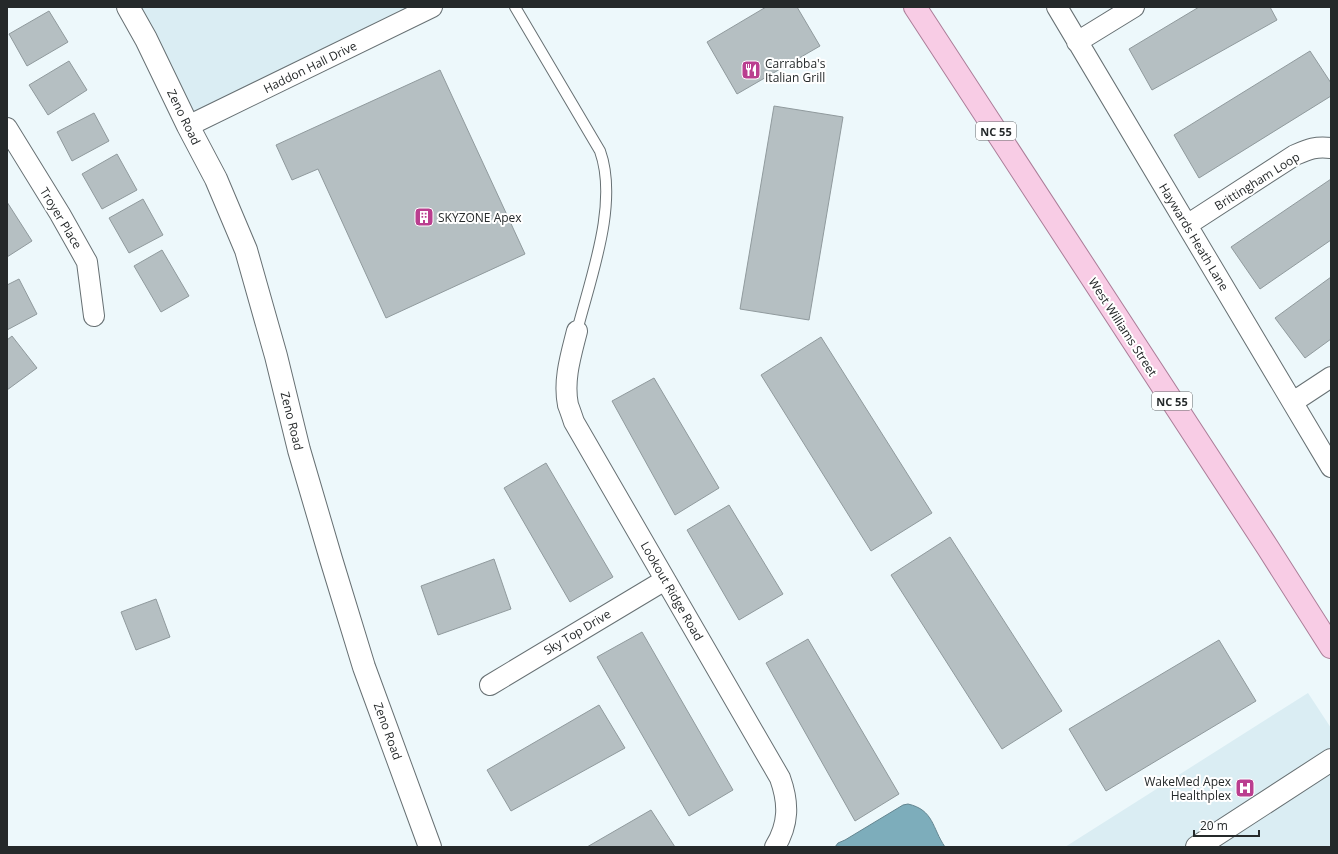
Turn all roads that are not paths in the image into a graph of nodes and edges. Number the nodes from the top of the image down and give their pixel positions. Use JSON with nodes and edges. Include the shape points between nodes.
{"nodes":[{"id":1,"x":128,"y":7,"type":"edge"},
{"id":2,"x":432,"y":7,"type":"edge"},
{"id":3,"x":515,"y":7,"type":"edge"},
{"id":4,"x":915,"y":7,"type":"edge"},
{"id":5,"x":1057,"y":7,"type":"edge"},
{"id":6,"x":1134,"y":7,"type":"edge"},
{"id":7,"x":1077,"y":42,"type":"junction"},
{"id":8,"x":188,"y":126,"type":"junction"},
{"id":9,"x":7,"y":128,"type":"edge"},
{"id":10,"x":1331,"y":148,"type":"edge"},
{"id":11,"x":13,"y":150,"type":"edge"},
{"id":12,"x":1187,"y":225,"type":"junction"},
{"id":13,"x":94,"y":316,"type":"dead end"},
{"id":14,"x":577,"y":331,"type":"joint"},
{"id":15,"x":1331,"y":377,"type":"edge"},
{"id":16,"x":1293,"y":402,"type":"junction"},
{"id":17,"x":1331,"y":467,"type":"edge"},
{"id":18,"x":665,"y":580,"type":"junction"},
{"id":19,"x":1331,"y":647,"type":"edge"},
{"id":20,"x":490,"y":685,"type":"dead end"},
{"id":21,"x":1331,"y":760,"type":"edge"},
{"id":22,"x":430,"y":847,"type":"edge"},
{"id":23,"x":775,"y":847,"type":"edge"},
{"id":24,"x":1197,"y":847,"type":"edge"}],
"edges":[{"from":1,"to":8,"type":"street","name":"Zeno Road"},
{"from":2,"to":8,"type":"street","name":"Haddon Hall Drive"},
{"from":3,"to":14,"type":"lane","via":[[600,151],[606,170],[600,241]]},
{"from":4,"to":19,"type":"main road","name":"West Williams Street","number":"NC 55"},
{"from":5,"to":7,"type":"street","name":"Haywards Heath Lane"},
{"from":6,"to":7,"type":"street"},
{"from":7,"to":12,"type":"street","name":"Haywards Heath Lane"},
{"from":8,"to":22,"type":"street","name":"Zeno Road","via":[[216,179],[246,250],[333,566],[364,666]]},
{"from":9,"to":11,"type":"street","name":"Troyer Place"},
{"from":10,"to":12,"type":"street","name":"Brittingham Loop","via":[[1321,147],[1295,155]]},
{"from":11,"to":13,"type":"street","name":"Troyer Place","via":[[60,214],[87,262]]},
{"from":12,"to":16,"type":"street","name":"Haywards Heath Lane"},
{"from":14,"to":18,"type":"street","name":"Lookout Ridge Road","via":[[568,370],[567,390],[568,404],[574,422]]},
{"from":15,"to":16,"type":"street"},
{"from":16,"to":17,"type":"street","name":"Haywards Heath Lane"},
{"from":18,"to":20,"type":"street","name":"Sky Top Drive"},
{"from":18,"to":23,"type":"street","name":"Lookout Ridge Road","via":[[780,778],[786,804],[785,822],[782,836]]},
{"from":21,"to":24,"type":"street"}]}
